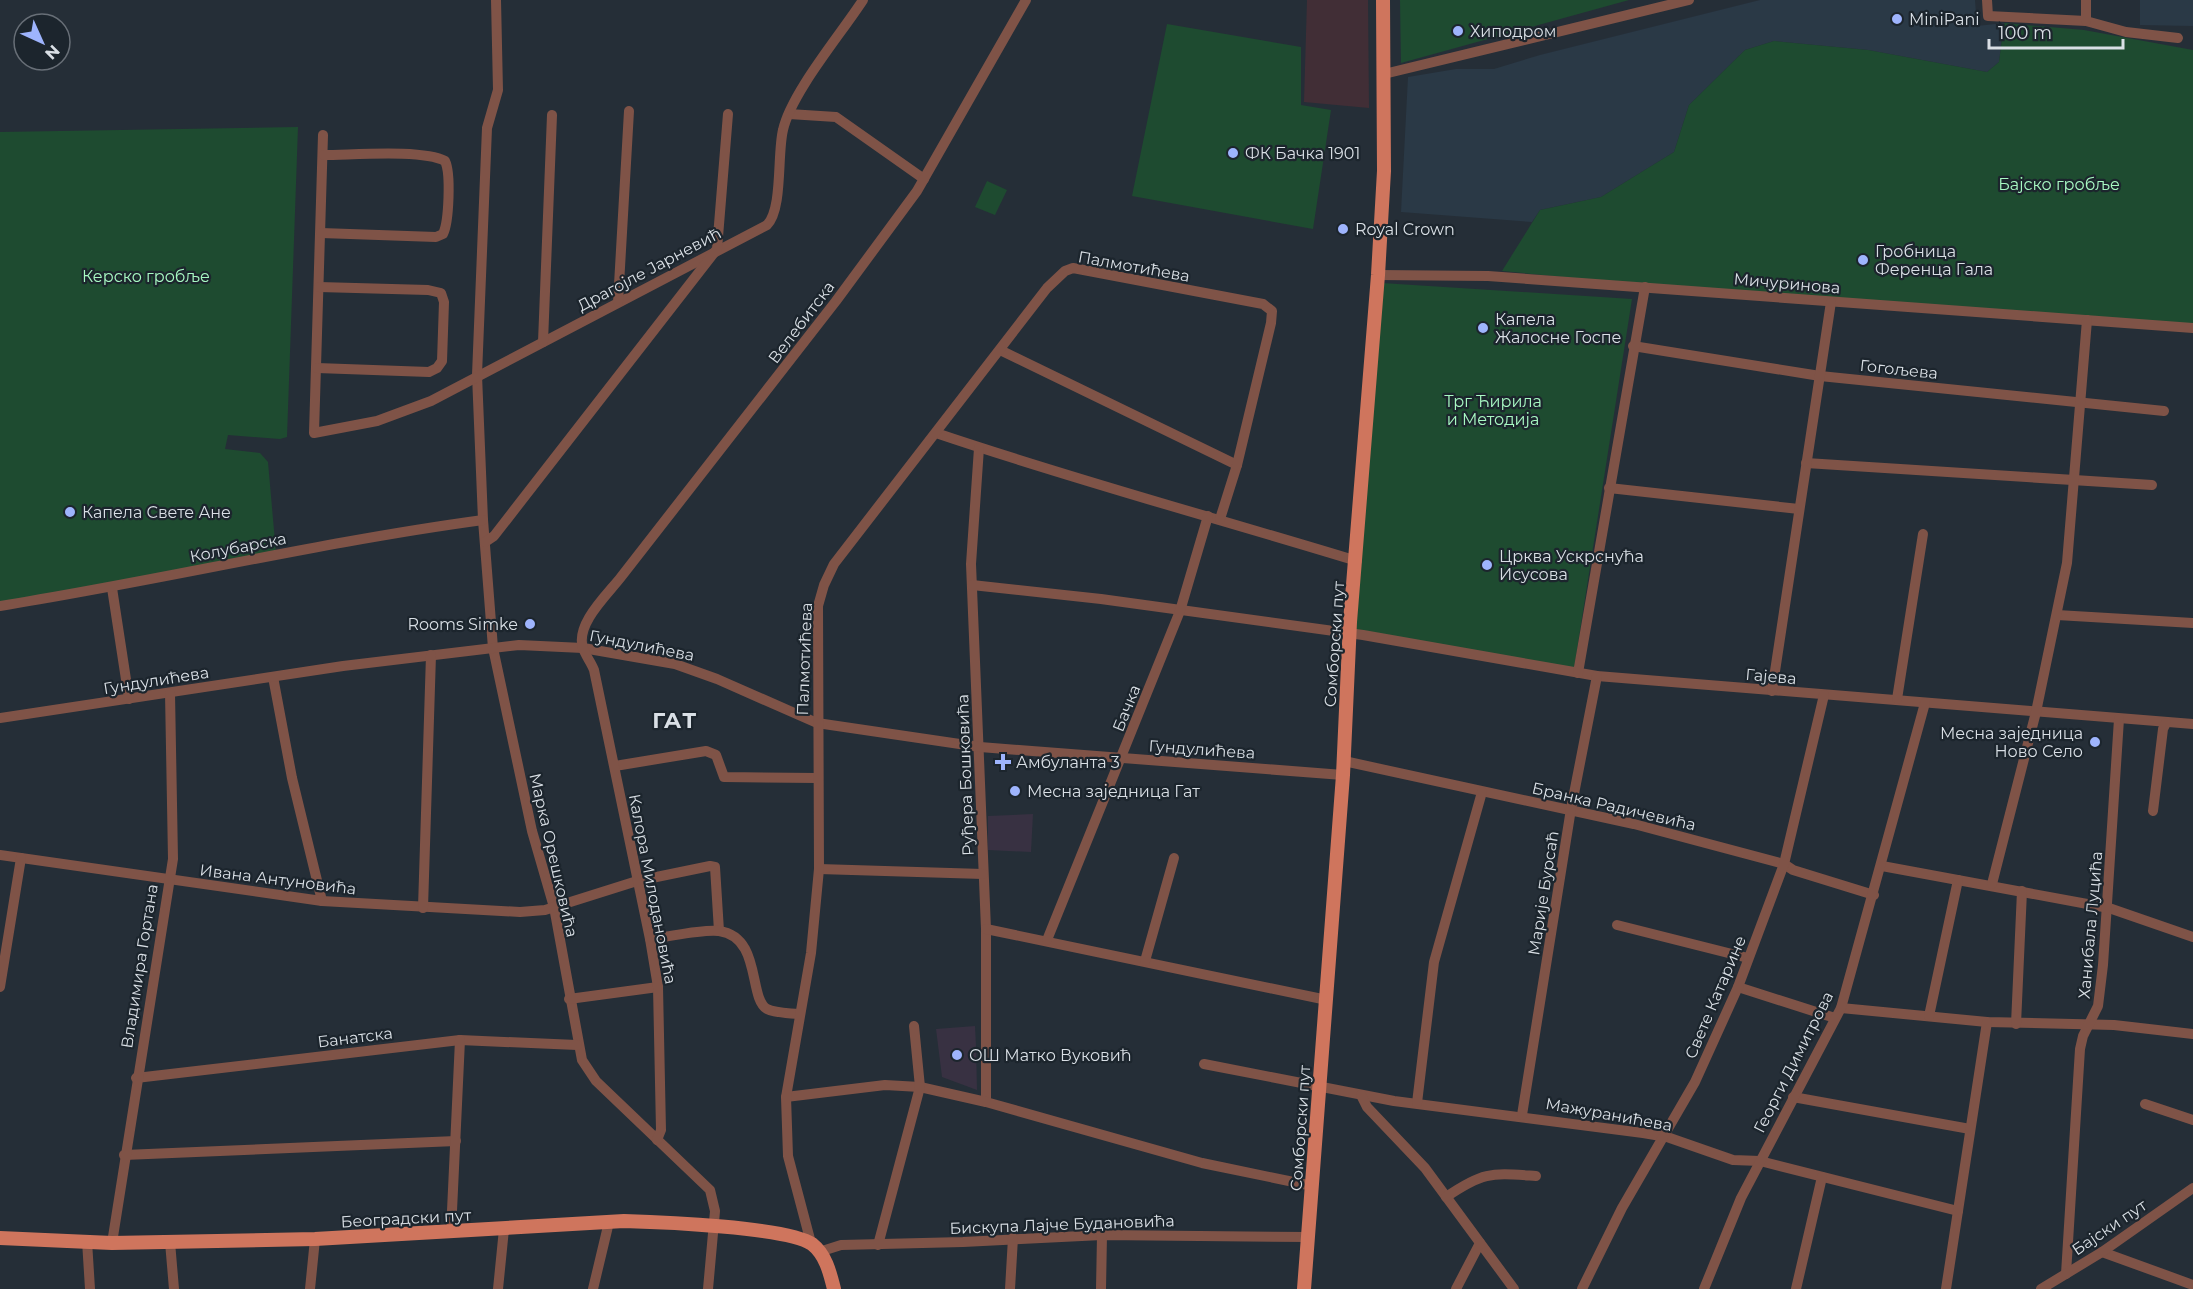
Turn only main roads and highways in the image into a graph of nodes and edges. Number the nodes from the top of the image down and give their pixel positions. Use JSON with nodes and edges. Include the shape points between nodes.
{"nodes":[{"id":1,"x":1383,"y":0,"type":"edge"},
{"id":2,"x":0,"y":1238,"type":"edge"},
{"id":3,"x":834,"y":1289,"type":"edge"},
{"id":4,"x":1304,"y":1289,"type":"edge"}],
"edges":[{"from":1,"to":4,"type":"main road","name":"Сомборски пут","via":[[1383,171],[1378,275]]},
{"from":2,"to":3,"type":"main road","name":"Београдски пут","via":[[112,1243],[315,1239],[655,1222],[786,1236],[815,1248],[827,1264]]}]}
